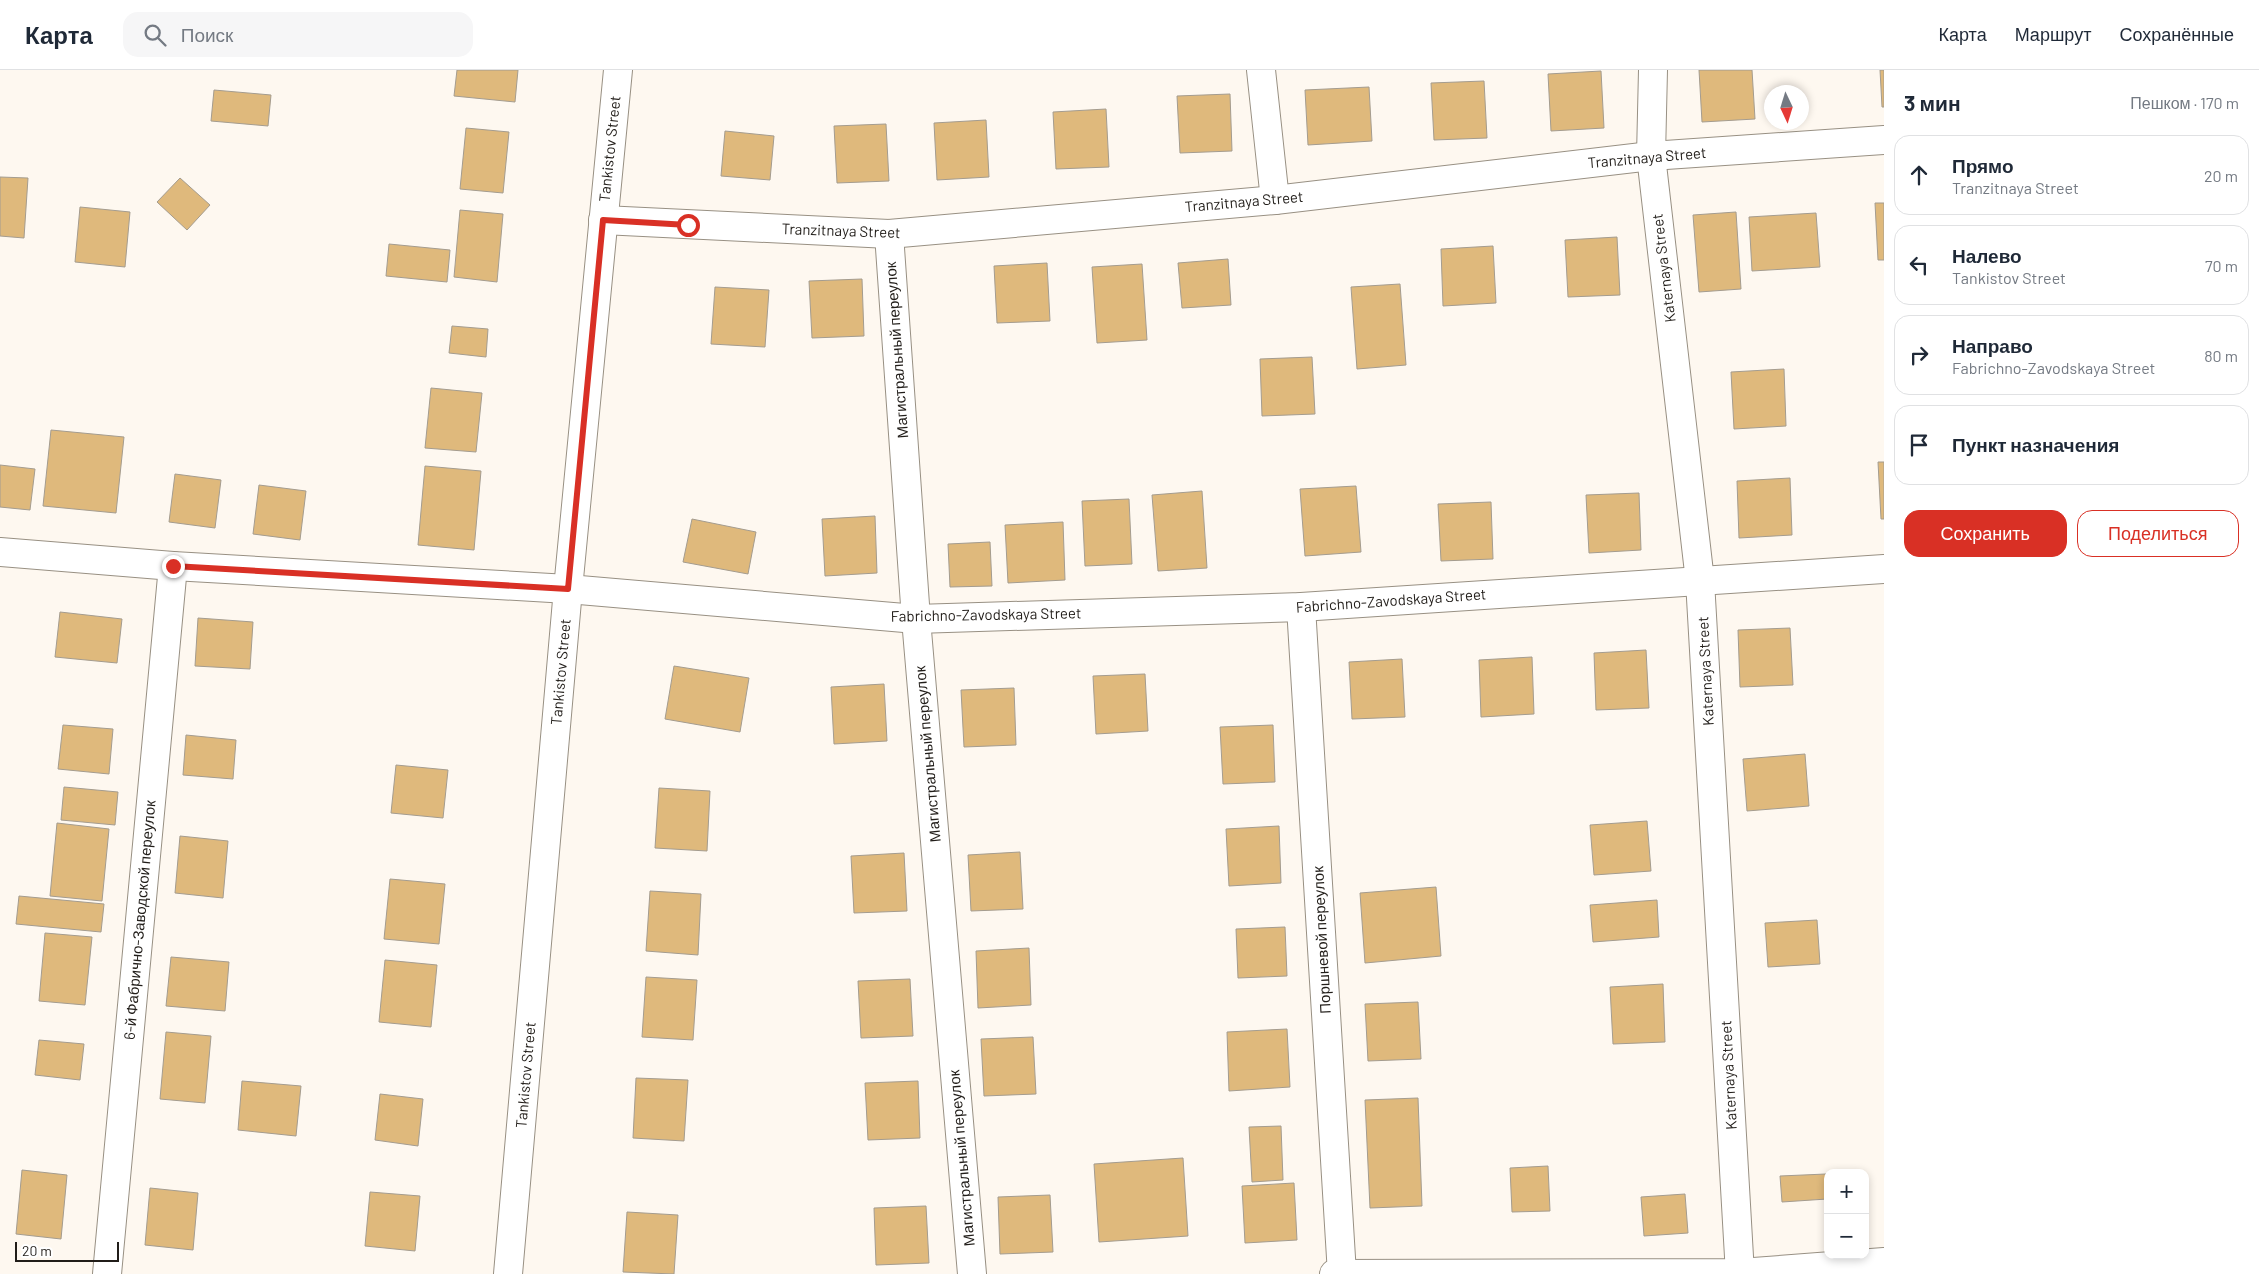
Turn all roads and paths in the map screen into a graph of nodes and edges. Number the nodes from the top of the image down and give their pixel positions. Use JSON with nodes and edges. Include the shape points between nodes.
{"nodes":[{"id":1,"x":618,"y":70,"type":"edge"},
{"id":2,"x":1262,"y":70,"type":"edge"},
{"id":3,"x":1653,"y":70,"type":"edge"},
{"id":4,"x":1884,"y":140,"type":"edge"},
{"id":5,"x":1652,"y":156,"type":"junction"},
{"id":6,"x":1275,"y":200,"type":"junction"},
{"id":7,"x":603,"y":220,"type":"junction"},
{"id":8,"x":890,"y":234,"type":"junction"},
{"id":9,"x":0,"y":552,"type":"edge"},
{"id":10,"x":173,"y":566,"type":"junction"},
{"id":11,"x":1884,"y":570,"type":"edge"},
{"id":12,"x":1700,"y":581,"type":"junction"},
{"id":13,"x":568,"y":589,"type":"junction"},
{"id":14,"x":1301,"y":607,"type":"junction"},
{"id":15,"x":916,"y":619,"type":"junction"},
{"id":16,"x":1884,"y":1262,"type":"edge"},
{"id":17,"x":106,"y":1274,"type":"edge"},
{"id":18,"x":508,"y":1274,"type":"edge"},
{"id":19,"x":972,"y":1274,"type":"edge"},
{"id":20,"x":1340,"y":1274,"type":"edge"},
{"id":21,"x":1740,"y":1274,"type":"edge"}],
"edges":[{"from":1,"to":7,"type":"street","name":"Tankistov Street"},
{"from":2,"to":6,"type":"street"},
{"from":3,"to":5,"type":"street","name":"Katernaya Street"},
{"from":4,"to":5,"type":"street","name":"Tranzitnaya Street"},
{"from":5,"to":6,"type":"street","name":"Tranzitnaya Street"},
{"from":5,"to":12,"type":"street","name":"Katernaya Street"},
{"from":6,"to":8,"type":"street","name":"Tranzitnaya Street"},
{"from":7,"to":8,"type":"street","name":"Tranzitnaya Street"},
{"from":7,"to":13,"type":"street","name":"Tankistov Street"},
{"from":8,"to":15,"type":"street","name":"Магистральный переулок"},
{"from":9,"to":10,"type":"street","name":"Fabrichno-Zavodskaya Street"},
{"from":10,"to":13,"type":"street","name":"Fabrichno-Zavodskaya Street"},
{"from":10,"to":17,"type":"street","name":"6-й Фабрично-Заводской переулок"},
{"from":11,"to":12,"type":"street","name":"Fabrichno-Zavodskaya Street"},
{"from":12,"to":14,"type":"street","name":"Fabrichno-Zavodskaya Street"},
{"from":12,"to":21,"type":"street","name":"Katernaya Street"},
{"from":13,"to":15,"type":"street","name":"Fabrichno-Zavodskaya Street"},
{"from":13,"to":18,"type":"street","name":"Tankistov Street"},
{"from":14,"to":15,"type":"street","name":"Fabrichno-Zavodskaya Street"},
{"from":14,"to":20,"type":"street","name":"Поршневой переулок"},
{"from":15,"to":19,"type":"street","name":"Магистральный переулок"},
{"from":16,"to":21,"type":"street"},
{"from":20,"to":21,"type":"street"}]}
